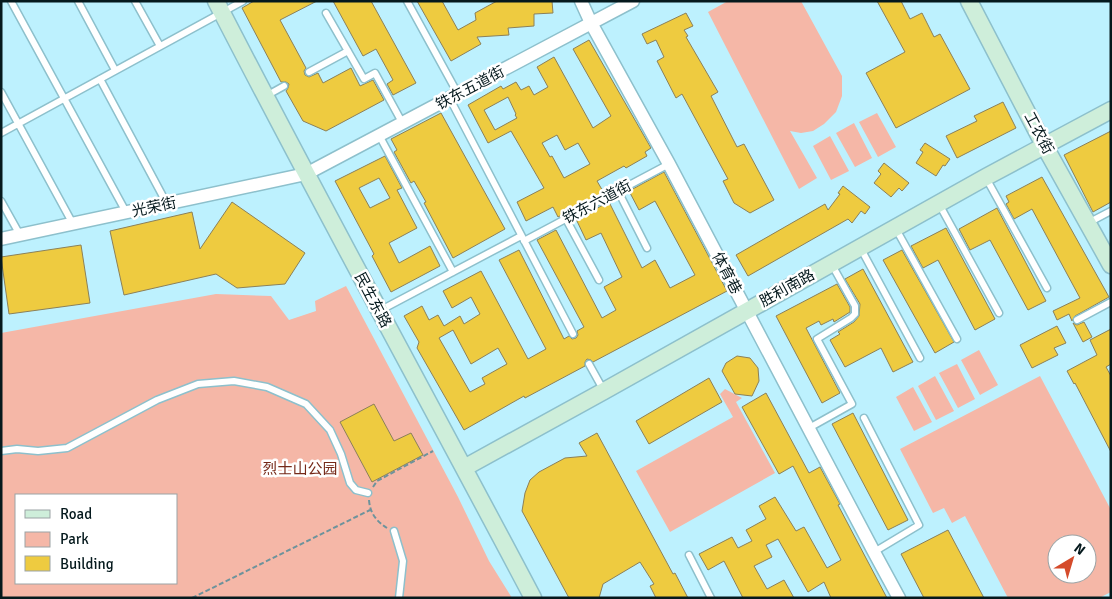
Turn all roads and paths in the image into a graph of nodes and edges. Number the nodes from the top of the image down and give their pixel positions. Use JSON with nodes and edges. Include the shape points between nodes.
{"nodes":[{"id":1,"x":11,"y":1,"type":"edge"},
{"id":2,"x":78,"y":1,"type":"edge"},
{"id":3,"x":135,"y":1,"type":"edge"},
{"id":4,"x":243,"y":1,"type":"edge"},
{"id":5,"x":407,"y":1,"type":"edge"},
{"id":6,"x":581,"y":1,"type":"edge"},
{"id":7,"x":633,"y":1,"type":"edge"},
{"id":8,"x":969,"y":1,"type":"edge"},
{"id":9,"x":218,"y":7,"type":"edge"},
{"id":10,"x":326,"y":13,"type":"dead end"},
{"id":11,"x":591,"y":23,"type":"junction"},
{"id":12,"x":160,"y":46,"type":"junction"},
{"id":13,"x":348,"y":51,"type":"junction"},
{"id":14,"x":115,"y":70,"type":"junction"},
{"id":15,"x":309,"y":72,"type":"dead end"},
{"id":16,"x":100,"y":79,"type":"junction"},
{"id":17,"x":284,"y":86,"type":"dead end"},
{"id":18,"x":1,"y":92,"type":"edge"},
{"id":19,"x":265,"y":97,"type":"junction"},
{"id":20,"x":454,"y":97,"type":"junction"},
{"id":21,"x":63,"y":99,"type":"junction"},
{"id":22,"x":1111,"y":110,"type":"edge"},
{"id":23,"x":19,"y":123,"type":"junction"},
{"id":24,"x":403,"y":124,"type":"junction"},
{"id":25,"x":1,"y":133,"type":"edge"},
{"id":26,"x":380,"y":137,"type":"junction"},
{"id":27,"x":1044,"y":145,"type":"junction"},
{"id":28,"x":669,"y":164,"type":"junction"},
{"id":29,"x":306,"y":174,"type":"junction"},
{"id":30,"x":986,"y":177,"type":"junction"},
{"id":31,"x":618,"y":191,"type":"junction"},
{"id":32,"x":1,"y":201,"type":"edge"},
{"id":33,"x":168,"y":204,"type":"junction"},
{"id":34,"x":938,"y":204,"type":"junction"},
{"id":35,"x":1111,"y":211,"type":"edge"},
{"id":36,"x":126,"y":212,"type":"junction"},
{"id":37,"x":566,"y":219,"type":"junction"},
{"id":38,"x":1088,"y":223,"type":"junction"},
{"id":39,"x":73,"y":224,"type":"junction"},
{"id":40,"x":895,"y":228,"type":"junction"},
{"id":41,"x":20,"y":235,"type":"junction"},
{"id":42,"x":523,"y":238,"type":"junction"},
{"id":43,"x":1,"y":239,"type":"edge"},
{"id":44,"x":647,"y":248,"type":"dead end"},
{"id":45,"x":860,"y":248,"type":"junction"},
{"id":46,"x":831,"y":264,"type":"junction"},
{"id":47,"x":1111,"y":265,"type":"edge"},
{"id":48,"x":453,"y":272,"type":"junction"},
{"id":49,"x":600,"y":280,"type":"dead end"},
{"id":50,"x":1047,"y":288,"type":"dead end"},
{"id":51,"x":1111,"y":302,"type":"edge"},
{"id":52,"x":747,"y":311,"type":"junction"},
{"id":53,"x":379,"y":312,"type":"junction"},
{"id":54,"x":999,"y":313,"type":"dead end"},
{"id":55,"x":1077,"y":320,"type":"dead end"},
{"id":56,"x":573,"y":334,"type":"dead end"},
{"id":57,"x":957,"y":338,"type":"dead end"},
{"id":58,"x":920,"y":358,"type":"dead end"},
{"id":59,"x":589,"y":364,"type":"dead end"},
{"id":60,"x":604,"y":392,"type":"junction"},
{"id":61,"x":864,"y":418,"type":"dead end"},
{"id":62,"x":809,"y":428,"type":"junction"},
{"id":63,"x":434,"y":450,"type":"dead end"},
{"id":64,"x":1,"y":452,"type":"edge"},
{"id":65,"x":464,"y":468,"type":"junction"},
{"id":66,"x":368,"y":493,"type":"junction"},
{"id":67,"x":370,"y":510,"type":"junction"},
{"id":68,"x":394,"y":531,"type":"joint"},
{"id":69,"x":874,"y":552,"type":"junction"},
{"id":70,"x":689,"y":555,"type":"dead end"},
{"id":71,"x":192,"y":598,"type":"edge"},
{"id":72,"x":399,"y":598,"type":"edge"},
{"id":73,"x":533,"y":598,"type":"edge"},
{"id":74,"x":711,"y":598,"type":"edge"},
{"id":75,"x":900,"y":598,"type":"edge"}],
"edges":[{"from":1,"to":21,"type":"lane"},
{"from":2,"to":14,"type":"lane"},
{"from":3,"to":12,"type":"lane"},
{"from":4,"to":9,"type":"lane"},
{"from":5,"to":20,"type":"lane"},
{"from":6,"to":11,"type":"street","name":"体育巷"},
{"from":7,"to":11,"type":"street","name":"铁东五道街"},
{"from":8,"to":27,"type":"main road","name":"工农街"},
{"from":9,"to":12,"type":"lane"},
{"from":9,"to":19,"type":"main road","name":"民生东路"},
{"from":10,"to":13,"type":"lane"},
{"from":11,"to":20,"type":"street","name":"铁东五道街"},
{"from":11,"to":28,"type":"street","name":"体育巷"},
{"from":12,"to":14,"type":"lane"},
{"from":13,"to":15,"type":"lane"},
{"from":13,"to":24,"type":"lane","via":[[364,79],[374,73]]},
{"from":14,"to":16,"type":"lane"},
{"from":16,"to":21,"type":"lane"},
{"from":16,"to":33,"type":"lane"},
{"from":17,"to":19,"type":"lane"},
{"from":18,"to":23,"type":"lane"},
{"from":19,"to":29,"type":"main road","name":"民生东路"},
{"from":20,"to":24,"type":"street","name":"铁东五道街"},
{"from":20,"to":42,"type":"lane"},
{"from":21,"to":23,"type":"lane"},
{"from":21,"to":36,"type":"lane"},
{"from":22,"to":27,"type":"main road","name":"胜利南路"},
{"from":23,"to":25,"type":"lane"},
{"from":23,"to":39,"type":"lane"},
{"from":24,"to":26,"type":"street","name":"铁东五道街"},
{"from":26,"to":29,"type":"street","name":"铁东五道街"},
{"from":26,"to":48,"type":"lane"},
{"from":27,"to":30,"type":"main road","name":"胜利南路"},
{"from":27,"to":38,"type":"main road","name":"工农街"},
{"from":28,"to":31,"type":"lane","name":"铁东六道街"},
{"from":28,"to":52,"type":"street","name":"体育巷"},
{"from":29,"to":33,"type":"street","name":"光荣街"},
{"from":29,"to":53,"type":"main road","name":"民生东路"},
{"from":30,"to":34,"type":"main road","name":"胜利南路"},
{"from":30,"to":50,"type":"lane"},
{"from":31,"to":37,"type":"lane","name":"铁东六道街"},
{"from":31,"to":44,"type":"lane"},
{"from":32,"to":41,"type":"lane"},
{"from":33,"to":36,"type":"street","name":"光荣街"},
{"from":34,"to":40,"type":"main road","name":"胜利南路"},
{"from":34,"to":54,"type":"lane"},
{"from":35,"to":38,"type":"lane"},
{"from":36,"to":39,"type":"street","name":"光荣街"},
{"from":37,"to":42,"type":"lane","name":"铁东六道街"},
{"from":37,"to":49,"type":"lane"},
{"from":38,"to":47,"type":"main road","name":"工农街"},
{"from":39,"to":41,"type":"street","name":"光荣街"},
{"from":40,"to":45,"type":"main road","name":"胜利南路"},
{"from":40,"to":57,"type":"lane"},
{"from":41,"to":43,"type":"street","name":"光荣街"},
{"from":42,"to":48,"type":"lane","name":"铁东六道街"},
{"from":42,"to":56,"type":"lane"},
{"from":45,"to":46,"type":"main road","name":"胜利南路"},
{"from":45,"to":58,"type":"lane"},
{"from":46,"to":52,"type":"main road","name":"胜利南路"},
{"from":46,"to":62,"type":"lane","via":[[855,306],[855,314],[817,339],[852,404]]},
{"from":48,"to":53,"type":"lane","name":"铁东六道街"},
{"from":51,"to":55,"type":"lane"},
{"from":52,"to":60,"type":"main road","name":"胜利南路"},
{"from":52,"to":62,"type":"street","name":"体育巷"},
{"from":53,"to":65,"type":"main road","name":"民生东路"},
{"from":59,"to":60,"type":"lane"},
{"from":60,"to":65,"type":"main road","name":"胜利南路"},
{"from":61,"to":69,"type":"lane","via":[[919,525]]},
{"from":62,"to":69,"type":"street","name":"体育巷"},
{"from":63,"to":66,"type":"path","via":[[377,480]]},
{"from":64,"to":66,"type":"lane","via":[[67,448],[157,400],[198,384],[234,381],[267,387],[306,404],[330,430],[350,483],[356,490]]},
{"from":65,"to":73,"type":"main road","name":"民生东路"},
{"from":66,"to":67,"type":"path"},
{"from":67,"to":68,"type":"path","via":[[380,524]]},
{"from":67,"to":71,"type":"path"},
{"from":68,"to":72,"type":"lane","via":[[403,561]]},
{"from":69,"to":75,"type":"street","name":"体育巷"},
{"from":70,"to":74,"type":"lane"}]}
